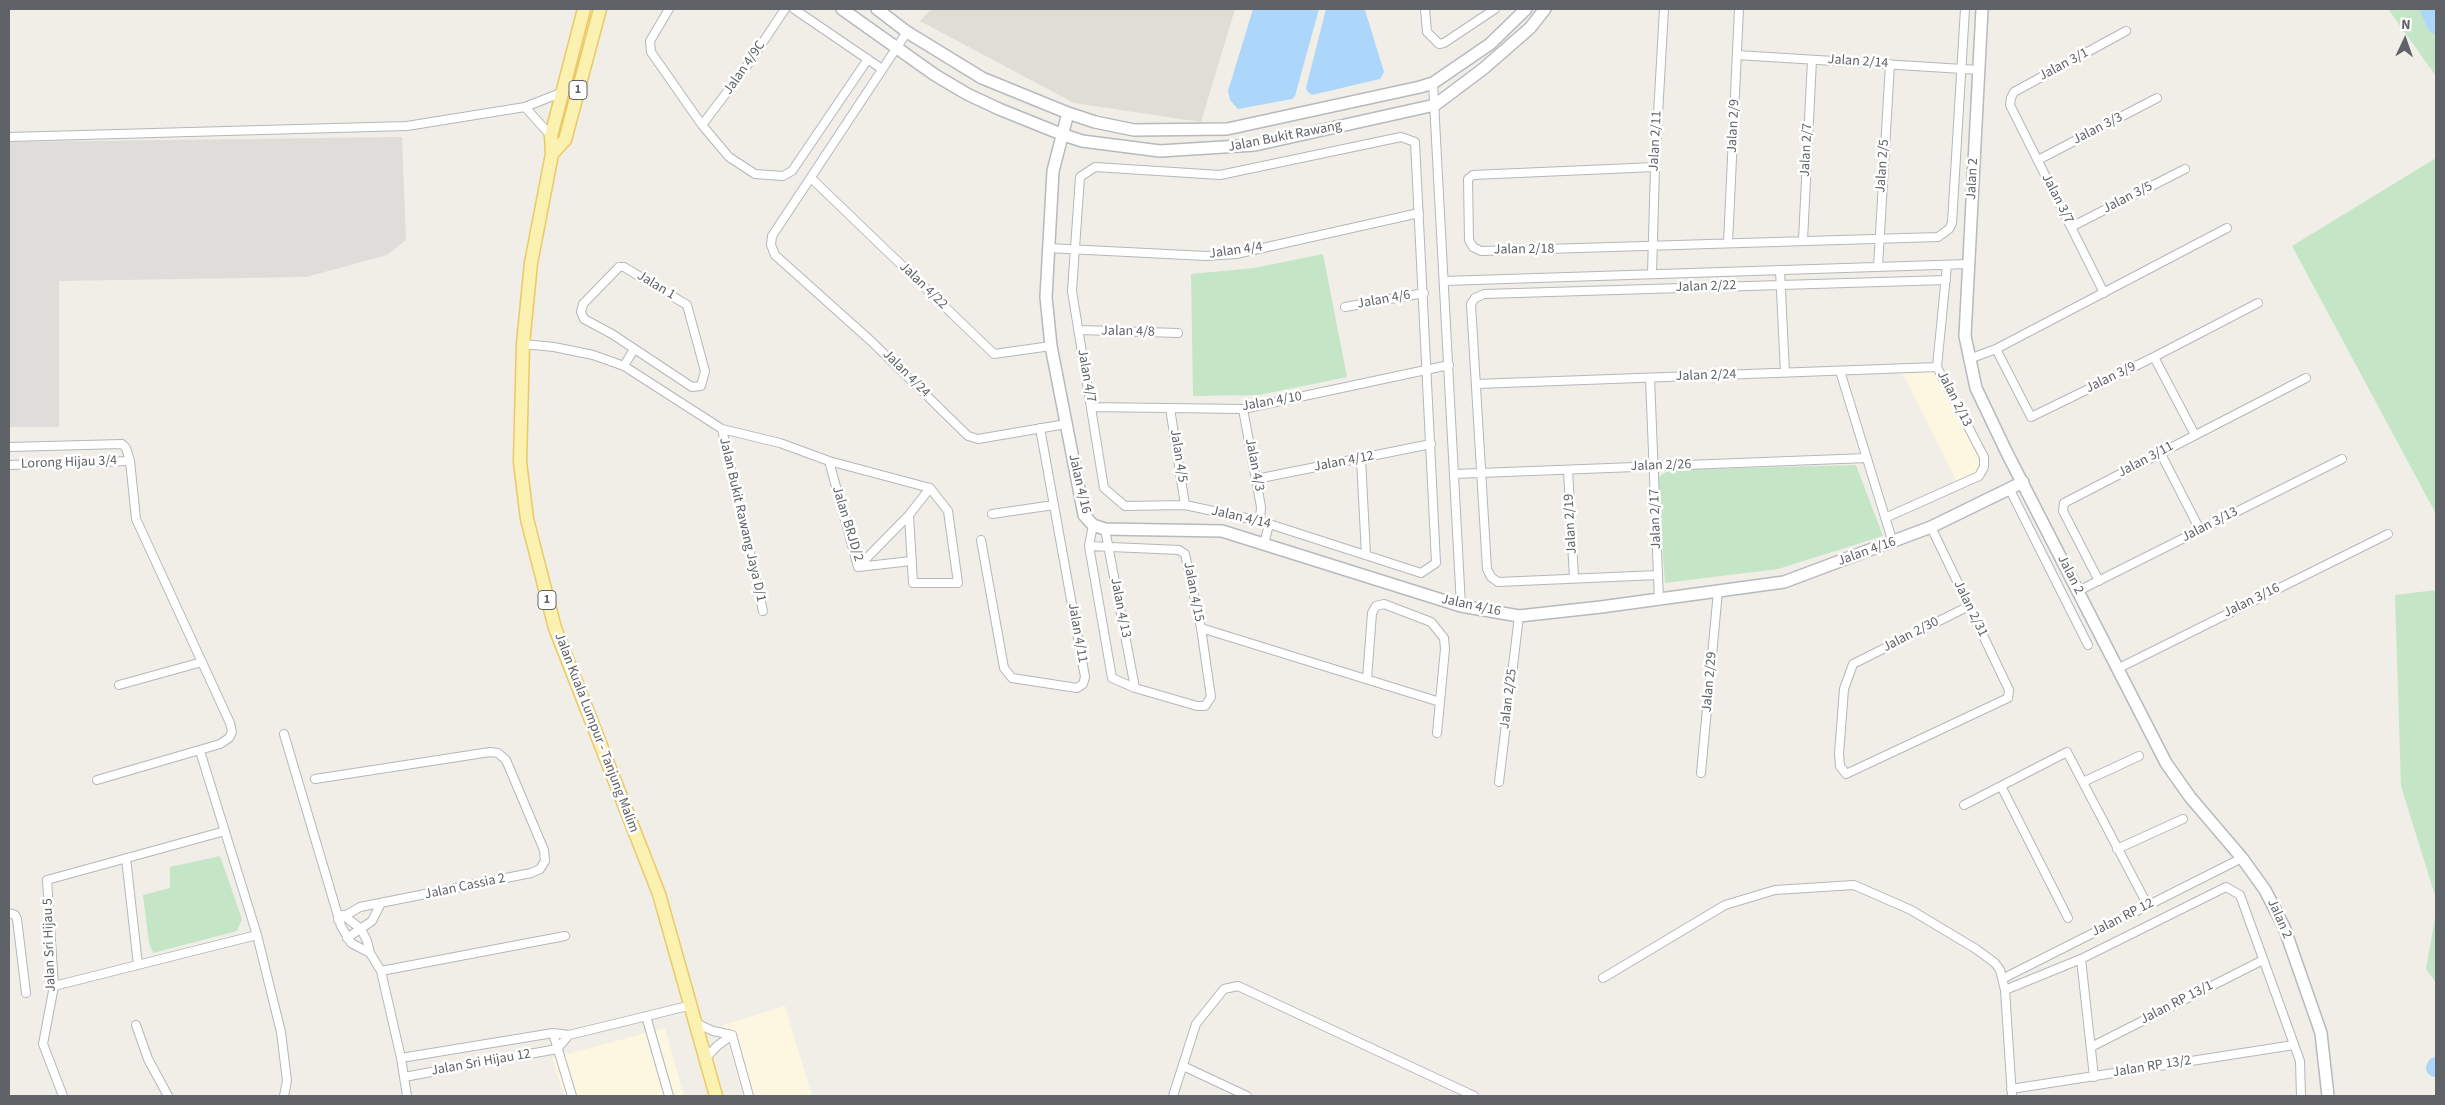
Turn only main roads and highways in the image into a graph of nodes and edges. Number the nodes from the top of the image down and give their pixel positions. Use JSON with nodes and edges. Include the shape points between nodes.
{"nodes":[{"id":1,"x":584,"y":9,"type":"edge"},
{"id":2,"x":600,"y":9,"type":"edge"},
{"id":3,"x":552,"y":154,"type":"junction"},
{"id":4,"x":716,"y":1096,"type":"edge"}],
"edges":[{"from":1,"to":3,"type":"main road","name":"Jalan Kuala Lumpur - Tanjung Malim","number":"1","via":[[551,136]]},
{"from":2,"to":3,"type":"main road","name":"Jalan Kuala Lumpur - Tanjung Malim","number":"1","via":[[565,140]]},
{"from":3,"to":4,"type":"main road","name":"Jalan Kuala Lumpur - Tanjung Malim","number":"1","via":[[530,263],[523,344],[520,462],[527,519],[542,583],[566,659],[659,894]]}]}
